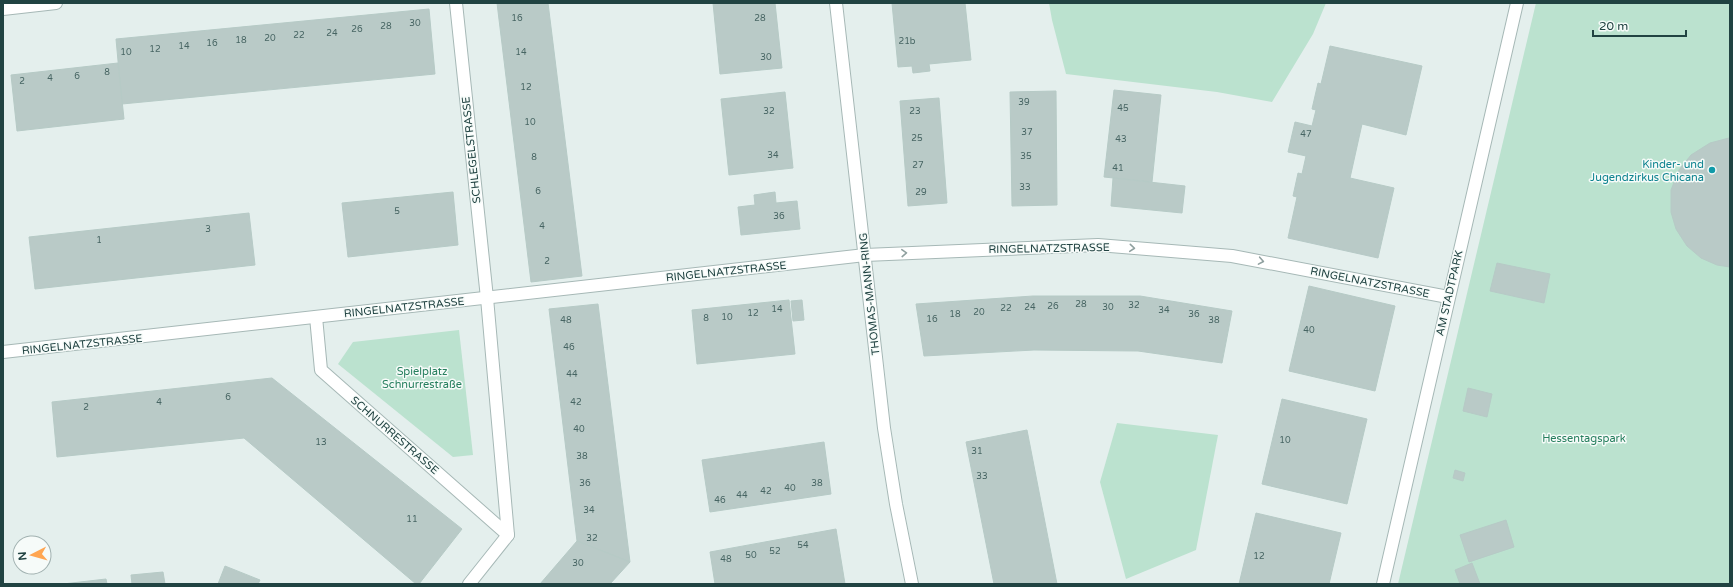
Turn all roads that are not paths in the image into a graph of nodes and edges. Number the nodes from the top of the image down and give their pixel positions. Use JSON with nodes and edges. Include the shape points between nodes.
{"nodes":[{"id":1,"x":56,"y":3,"type":"edge"},
{"id":2,"x":456,"y":3,"type":"edge"},
{"id":3,"x":836,"y":3,"type":"edge"},
{"id":4,"x":1517,"y":3,"type":"edge"},
{"id":5,"x":3,"y":9,"type":"edge"},
{"id":6,"x":865,"y":255,"type":"junction"},
{"id":7,"x":1448,"y":296,"type":"junction"},
{"id":8,"x":486,"y":298,"type":"junction"},
{"id":9,"x":316,"y":317,"type":"junction"},
{"id":10,"x":3,"y":352,"type":"edge"},
{"id":11,"x":508,"y":535,"type":"junction"},
{"id":12,"x":469,"y":584,"type":"edge"},
{"id":13,"x":912,"y":584,"type":"edge"},
{"id":14,"x":1383,"y":584,"type":"edge"}],
"edges":[{"from":1,"to":5,"type":"street"},
{"from":2,"to":8,"type":"street","name":"SCHLEGELSTRASSE"},
{"from":3,"to":6,"type":"street","name":"THOMAS-MANN-RING"},
{"from":4,"to":7,"type":"street","name":"AM STADTPARK"},
{"from":6,"to":7,"type":"street","name":"RINGELNATZSTRASSE","one_way":true,"via":[[1098,245],[1232,256]]},
{"from":6,"to":8,"type":"street","name":"RINGELNATZSTRASSE"},
{"from":6,"to":13,"type":"street","name":"THOMAS-MANN-RING","via":[[884,428]]},
{"from":7,"to":14,"type":"street","name":"AM STADTPARK"},
{"from":8,"to":9,"type":"street","name":"RINGELNATZSTRASSE"},
{"from":8,"to":11,"type":"street"},
{"from":9,"to":10,"type":"street","name":"RINGELNATZSTRASSE"},
{"from":9,"to":11,"type":"street","name":"SCHNURRESTRASSE","via":[[321,370]]},
{"from":11,"to":12,"type":"street"}]}
